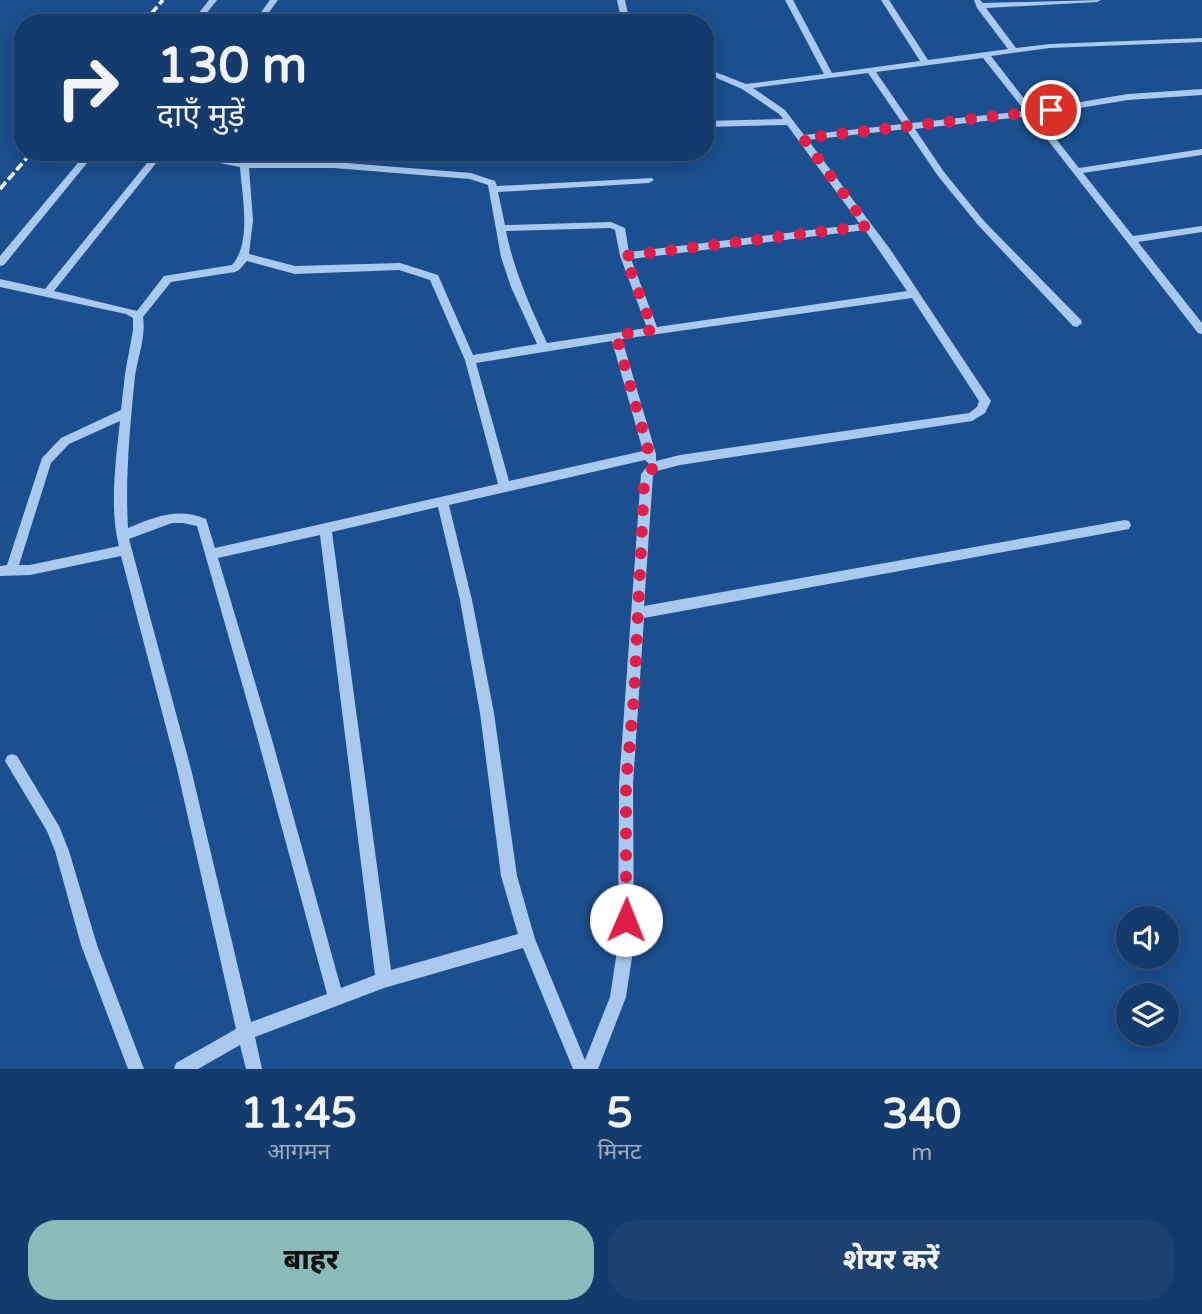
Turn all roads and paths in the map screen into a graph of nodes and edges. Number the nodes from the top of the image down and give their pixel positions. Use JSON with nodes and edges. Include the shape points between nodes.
{"nodes":[{"id":1,"x":214,"y":0,"type":"edge"},
{"id":2,"x":789,"y":0,"type":"edge"},
{"id":3,"x":885,"y":0,"type":"edge"},
{"id":4,"x":1097,"y":0,"type":"edge"},
{"id":5,"x":978,"y":3,"type":"edge"},
{"id":6,"x":202,"y":14,"type":"edge"},
{"id":7,"x":1202,"y":40,"type":"edge"},
{"id":8,"x":1014,"y":51,"type":"junction"},
{"id":9,"x":986,"y":56,"type":"junction"},
{"id":10,"x":926,"y":64,"type":"junction"},
{"id":11,"x":871,"y":71,"type":"junction"},
{"id":12,"x":714,"y":74,"type":"edge"},
{"id":13,"x":829,"y":76,"type":"junction"},
{"id":14,"x":745,"y":87,"type":"junction"},
{"id":15,"x":1202,"y":92,"type":"edge"},
{"id":16,"x":1031,"y":113,"type":"junction"},
{"id":17,"x":790,"y":122,"type":"junction"},
{"id":18,"x":714,"y":124,"type":"edge"},
{"id":19,"x":909,"y":127,"type":"junction"},
{"id":20,"x":803,"y":138,"type":"junction"},
{"id":21,"x":1198,"y":152,"type":"edge"},
{"id":22,"x":85,"y":161,"type":"edge"},
{"id":23,"x":154,"y":161,"type":"edge"},
{"id":24,"x":236,"y":161,"type":"edge"},
{"id":25,"x":1202,"y":164,"type":"edge"},
{"id":26,"x":244,"y":165,"type":"junction"},
{"id":27,"x":1076,"y":171,"type":"junction"},
{"id":28,"x":649,"y":180,"type":"dead end"},
{"id":29,"x":495,"y":189,"type":"junction"},
{"id":30,"x":867,"y":226,"type":"junction"},
{"id":31,"x":502,"y":228,"type":"junction"},
{"id":32,"x":1202,"y":229,"type":"edge"},
{"id":33,"x":1131,"y":240,"type":"junction"},
{"id":34,"x":625,"y":256,"type":"junction"},
{"id":35,"x":246,"y":257,"type":"junction"},
{"id":36,"x":0,"y":263,"type":"edge"},
{"id":37,"x":0,"y":283,"type":"edge"},
{"id":38,"x":47,"y":293,"type":"junction"},
{"id":39,"x":915,"y":294,"type":"junction"},
{"id":40,"x":138,"y":316,"type":"junction"},
{"id":41,"x":1077,"y":323,"type":"dead end"},
{"id":42,"x":653,"y":330,"type":"junction"},
{"id":43,"x":1202,"y":330,"type":"edge"},
{"id":44,"x":616,"y":335,"type":"junction"},
{"id":45,"x":544,"y":347,"type":"junction"},
{"id":46,"x":470,"y":360,"type":"junction"},
{"id":47,"x":126,"y":413,"type":"junction"},
{"id":48,"x":651,"y":461,"type":"junction"},
{"id":49,"x":505,"y":488,"type":"junction"},
{"id":50,"x":443,"y":503,"type":"junction"},
{"id":51,"x":1125,"y":525,"type":"dead end"},
{"id":52,"x":325,"y":528,"type":"junction"},
{"id":53,"x":124,"y":543,"type":"junction"},
{"id":54,"x":212,"y":554,"type":"junction"},
{"id":55,"x":6,"y":572,"type":"edge"},
{"id":56,"x":638,"y":613,"type":"junction"},
{"id":57,"x":12,"y":761,"type":"dead end"},
{"id":58,"x":527,"y":939,"type":"junction"},
{"id":59,"x":384,"y":980,"type":"junction"},
{"id":60,"x":336,"y":999,"type":"junction"},
{"id":61,"x":245,"y":1033,"type":"junction"},
{"id":62,"x":136,"y":1069,"type":"edge"},
{"id":63,"x":182,"y":1069,"type":"edge"},
{"id":64,"x":254,"y":1069,"type":"edge"},
{"id":65,"x":581,"y":1069,"type":"edge"},
{"id":66,"x":590,"y":1069,"type":"edge"}],
"edges":[{"from":1,"to":6,"type":"street"},
{"from":2,"to":13,"type":"street"},
{"from":3,"to":10,"type":"street"},
{"from":4,"to":5,"type":"street"},
{"from":5,"to":8,"type":"street"},
{"from":7,"to":8,"type":"street"},
{"from":8,"to":9,"type":"street"},
{"from":9,"to":10,"type":"street"},
{"from":9,"to":16,"type":"street"},
{"from":10,"to":11,"type":"street"},
{"from":11,"to":13,"type":"street"},
{"from":11,"to":19,"type":"street"},
{"from":12,"to":14,"type":"street"},
{"from":13,"to":14,"type":"street"},
{"from":14,"to":17,"type":"street"},
{"from":15,"to":16,"type":"street","via":[[1138,96]]},
{"from":16,"to":19,"type":"street"},
{"from":16,"to":27,"type":"street"},
{"from":17,"to":18,"type":"street"},
{"from":17,"to":20,"type":"street"},
{"from":19,"to":20,"type":"street"},
{"from":19,"to":41,"type":"street","via":[[981,223]]},
{"from":20,"to":30,"type":"street"},
{"from":21,"to":25,"type":"street"},
{"from":21,"to":27,"type":"street"},
{"from":22,"to":36,"type":"street"},
{"from":23,"to":38,"type":"street"},
{"from":24,"to":26,"type":"street"},
{"from":26,"to":29,"type":"street","via":[[334,165],[471,176],[492,183]]},
{"from":26,"to":35,"type":"street"},
{"from":27,"to":33,"type":"street"},
{"from":28,"to":29,"type":"street"},
{"from":29,"to":31,"type":"street"},
{"from":30,"to":34,"type":"street"},
{"from":30,"to":39,"type":"street"},
{"from":31,"to":34,"type":"street","via":[[611,225],[620,228]]},
{"from":31,"to":45,"type":"street","via":[[516,287]]},
{"from":32,"to":33,"type":"street"},
{"from":33,"to":43,"type":"street"},
{"from":34,"to":42,"type":"street"},
{"from":35,"to":40,"type":"street","via":[[234,268],[168,279]]},
{"from":35,"to":46,"type":"street","via":[[295,270],[386,264],[434,278]]},
{"from":37,"to":38,"type":"street"},
{"from":38,"to":40,"type":"street"},
{"from":39,"to":42,"type":"street"},
{"from":39,"to":48,"type":"street","via":[[985,401],[972,417]]},
{"from":40,"to":47,"type":"street"},
{"from":42,"to":44,"type":"street"},
{"from":44,"to":45,"type":"street"},
{"from":44,"to":48,"type":"street"},
{"from":45,"to":46,"type":"street"},
{"from":46,"to":49,"type":"street"},
{"from":47,"to":53,"type":"street","via":[[120,509]]},
{"from":47,"to":55,"type":"street","via":[[65,442],[46,461]]},
{"from":48,"to":49,"type":"street"},
{"from":48,"to":56,"type":"street","via":[[644,484]]},
{"from":49,"to":50,"type":"street"},
{"from":50,"to":52,"type":"street"},
{"from":50,"to":58,"type":"street","via":[[487,713],[509,876]]},
{"from":51,"to":56,"type":"street"},
{"from":52,"to":54,"type":"street"},
{"from":52,"to":59,"type":"street"},
{"from":53,"to":54,"type":"street","via":[[166,519],[185,516],[202,523]]},
{"from":53,"to":55,"type":"street"},
{"from":53,"to":61,"type":"street","via":[[184,769]]},
{"from":54,"to":60,"type":"street"},
{"from":56,"to":66,"type":"street","via":[[626,784],[626,944],[618,998]]},
{"from":57,"to":62,"type":"street","via":[[52,826],[89,945]]},
{"from":58,"to":59,"type":"street"},
{"from":58,"to":65,"type":"street"},
{"from":59,"to":60,"type":"street"},
{"from":60,"to":61,"type":"street"},
{"from":61,"to":63,"type":"street"},
{"from":61,"to":64,"type":"street"}]}
